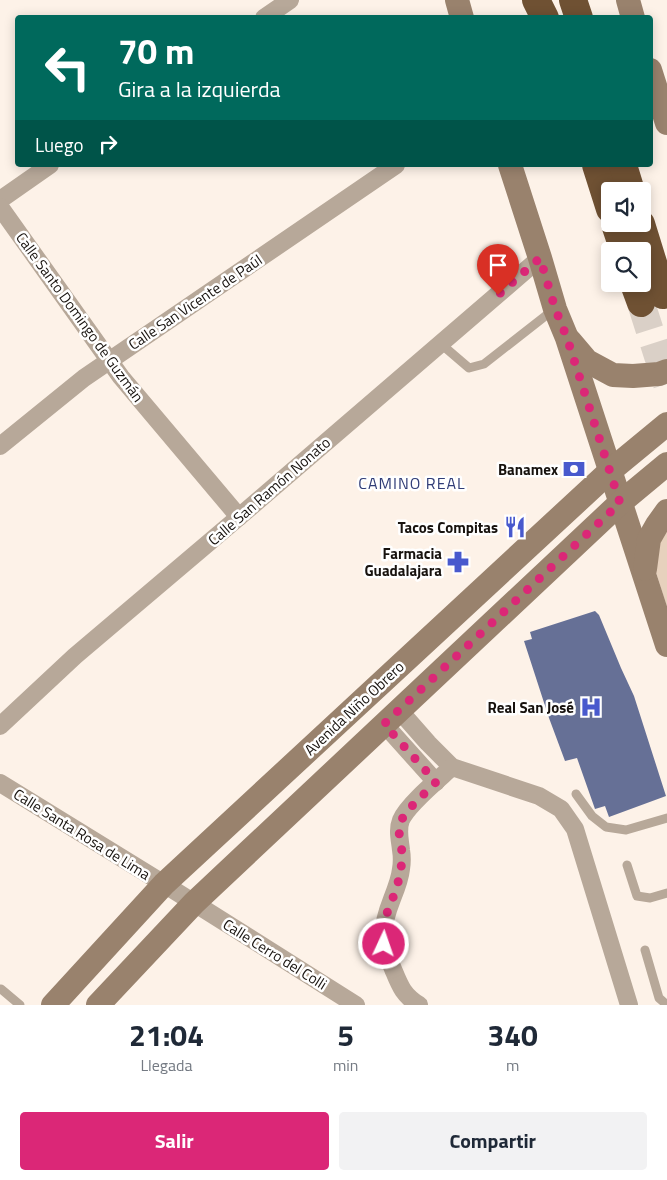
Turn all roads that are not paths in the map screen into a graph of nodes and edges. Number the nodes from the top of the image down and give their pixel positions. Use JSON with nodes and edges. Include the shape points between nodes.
{"nodes":[{"id":1,"x":290,"y":0,"type":"edge"},
{"id":2,"x":457,"y":0,"type":"edge"},
{"id":3,"x":536,"y":0,"type":"edge"},
{"id":4,"x":573,"y":0,"type":"edge"},
{"id":5,"x":628,"y":0,"type":"edge"},
{"id":6,"x":268,"y":15,"type":"edge"},
{"id":7,"x":461,"y":15,"type":"edge"},
{"id":8,"x":544,"y":15,"type":"edge"},
{"id":9,"x":577,"y":15,"type":"edge"},
{"id":10,"x":632,"y":15,"type":"edge"},
{"id":11,"x":653,"y":79,"type":"edge"},
{"id":12,"x":667,"y":123,"type":"edge"},
{"id":13,"x":47,"y":167,"type":"edge"},
{"id":14,"x":393,"y":167,"type":"edge"},
{"id":15,"x":511,"y":167,"type":"edge"},
{"id":16,"x":597,"y":167,"type":"edge"},
{"id":17,"x":624,"y":167,"type":"edge"},
{"id":18,"x":601,"y":182,"type":"edge"},
{"id":19,"x":628,"y":182,"type":"edge"},
{"id":20,"x":0,"y":200,"type":"edge"},
{"id":21,"x":0,"y":207,"type":"edge"},
{"id":22,"x":642,"y":232,"type":"edge"},
{"id":23,"x":540,"y":258,"type":"junction"},
{"id":24,"x":646,"y":294,"type":"tunnel mouth"},
{"id":25,"x":555,"y":308,"type":"junction"},
{"id":26,"x":567,"y":338,"type":"junction"},
{"id":27,"x":441,"y":344,"type":"junction"},
{"id":28,"x":109,"y":361,"type":"junction"},
{"id":29,"x":667,"y":371,"type":"edge"},
{"id":30,"x":667,"y":424,"type":"edge"},
{"id":31,"x":0,"y":446,"type":"edge"},
{"id":32,"x":667,"y":464,"type":"edge"},
{"id":33,"x":610,"y":471,"type":"junction"},
{"id":34,"x":620,"y":503,"type":"junction"},
{"id":35,"x":667,"y":511,"type":"edge"},
{"id":36,"x":239,"y":517,"type":"junction"},
{"id":37,"x":645,"y":576,"type":"junction"},
{"id":38,"x":667,"y":645,"type":"edge"},
{"id":39,"x":392,"y":717,"type":"junction"},
{"id":40,"x":0,"y":726,"type":"edge"},
{"id":41,"x":452,"y":768,"type":"junction"},
{"id":42,"x":436,"y":782,"type":"junction"},
{"id":43,"x":0,"y":783,"type":"edge"},
{"id":44,"x":576,"y":794,"type":"dead end"},
{"id":45,"x":667,"y":818,"type":"edge"},
{"id":46,"x":627,"y":865,"type":"dead end"},
{"id":47,"x":164,"y":884,"type":"junction"},
{"id":48,"x":667,"y":893,"type":"edge"},
{"id":49,"x":194,"y":903,"type":"junction"},
{"id":50,"x":645,"y":950,"type":"dead end"},
{"id":51,"x":1,"y":988,"type":"edge"},
{"id":52,"x":20,"y":1005,"type":"edge"},
{"id":53,"x":53,"y":1005,"type":"edge"},
{"id":54,"x":98,"y":1005,"type":"edge"},
{"id":55,"x":356,"y":1005,"type":"edge"},
{"id":56,"x":419,"y":1005,"type":"edge"},
{"id":57,"x":629,"y":1005,"type":"edge"},
{"id":58,"x":667,"y":1005,"type":"edge"}],
"edges":[{"from":1,"to":6,"type":"street"},
{"from":2,"to":7,"type":"main road"},
{"from":3,"to":8,"type":"highway"},
{"from":4,"to":9,"type":"highway"},
{"from":5,"to":10,"type":"main road"},
{"from":11,"to":12,"type":"main road"},
{"from":13,"to":20,"type":"street"},
{"from":14,"to":28,"type":"street","name":"Calle San Vicente de Paúl"},
{"from":15,"to":23,"type":"main road"},
{"from":16,"to":18,"type":"highway"},
{"from":17,"to":19,"type":"highway"},
{"from":21,"to":28,"type":"street","name":"Calle Santo Domingo de Guzmán"},
{"from":22,"to":24,"type":"highway"},
{"from":23,"to":25,"type":"main road"},
{"from":23,"to":27,"type":"street","name":"Calle San Ramón Nonato"},
{"from":25,"to":26,"type":"main road"},
{"from":25,"to":27,"type":"lane","via":[[484,364],[469,368]]},
{"from":26,"to":29,"type":"main road","via":[[587,361],[613,375]]},
{"from":26,"to":33,"type":"main road"},
{"from":27,"to":36,"type":"street","name":"Calle San Ramón Nonato"},
{"from":28,"to":31,"type":"street","name":"Calle San Vicente de Paúl"},
{"from":28,"to":36,"type":"street","name":"Calle Santo Domingo de Guzmán"},
{"from":30,"to":33,"type":"main road","name":"Avenida Niño Obrero"},
{"from":32,"to":34,"type":"main road"},
{"from":33,"to":34,"type":"main road"},
{"from":33,"to":47,"type":"main road","name":"Avenida Niño Obrero"},
{"from":34,"to":37,"type":"main road"},
{"from":34,"to":39,"type":"main road"},
{"from":35,"to":37,"type":"main road","via":[[649,539]]},
{"from":36,"to":40,"type":"street","name":"Calle San Ramón Nonato","via":[[75,656]]},
{"from":37,"to":38,"type":"main road"},
{"from":39,"to":41,"type":"street","via":[[428,743]]},
{"from":39,"to":42,"type":"street"},
{"from":39,"to":49,"type":"main road"},
{"from":41,"to":42,"type":"street"},
{"from":41,"to":57,"type":"street","via":[[539,796],[561,809],[575,829]]},
{"from":42,"to":56,"type":"street","via":[[401,821],[401,871],[383,927],[384,944],[397,980],[410,999]]},
{"from":43,"to":47,"type":"street","name":"Calle Santa Rosa de Lima"},
{"from":44,"to":45,"type":"lane","via":[[592,816],[606,827],[626,830]]},
{"from":46,"to":48,"type":"lane","via":[[637,896],[650,898]]},
{"from":47,"to":49,"type":"street","name":"Calle Santa Rosa de Lima"},
{"from":47,"to":53,"type":"main road","name":"Avenida Niño Obrero"},
{"from":49,"to":54,"type":"main road"},
{"from":49,"to":55,"type":"street","name":"Calle Cerro del Colli"},
{"from":50,"to":58,"type":"lane","via":[[659,998]]},
{"from":51,"to":52,"type":"lane"}]}
